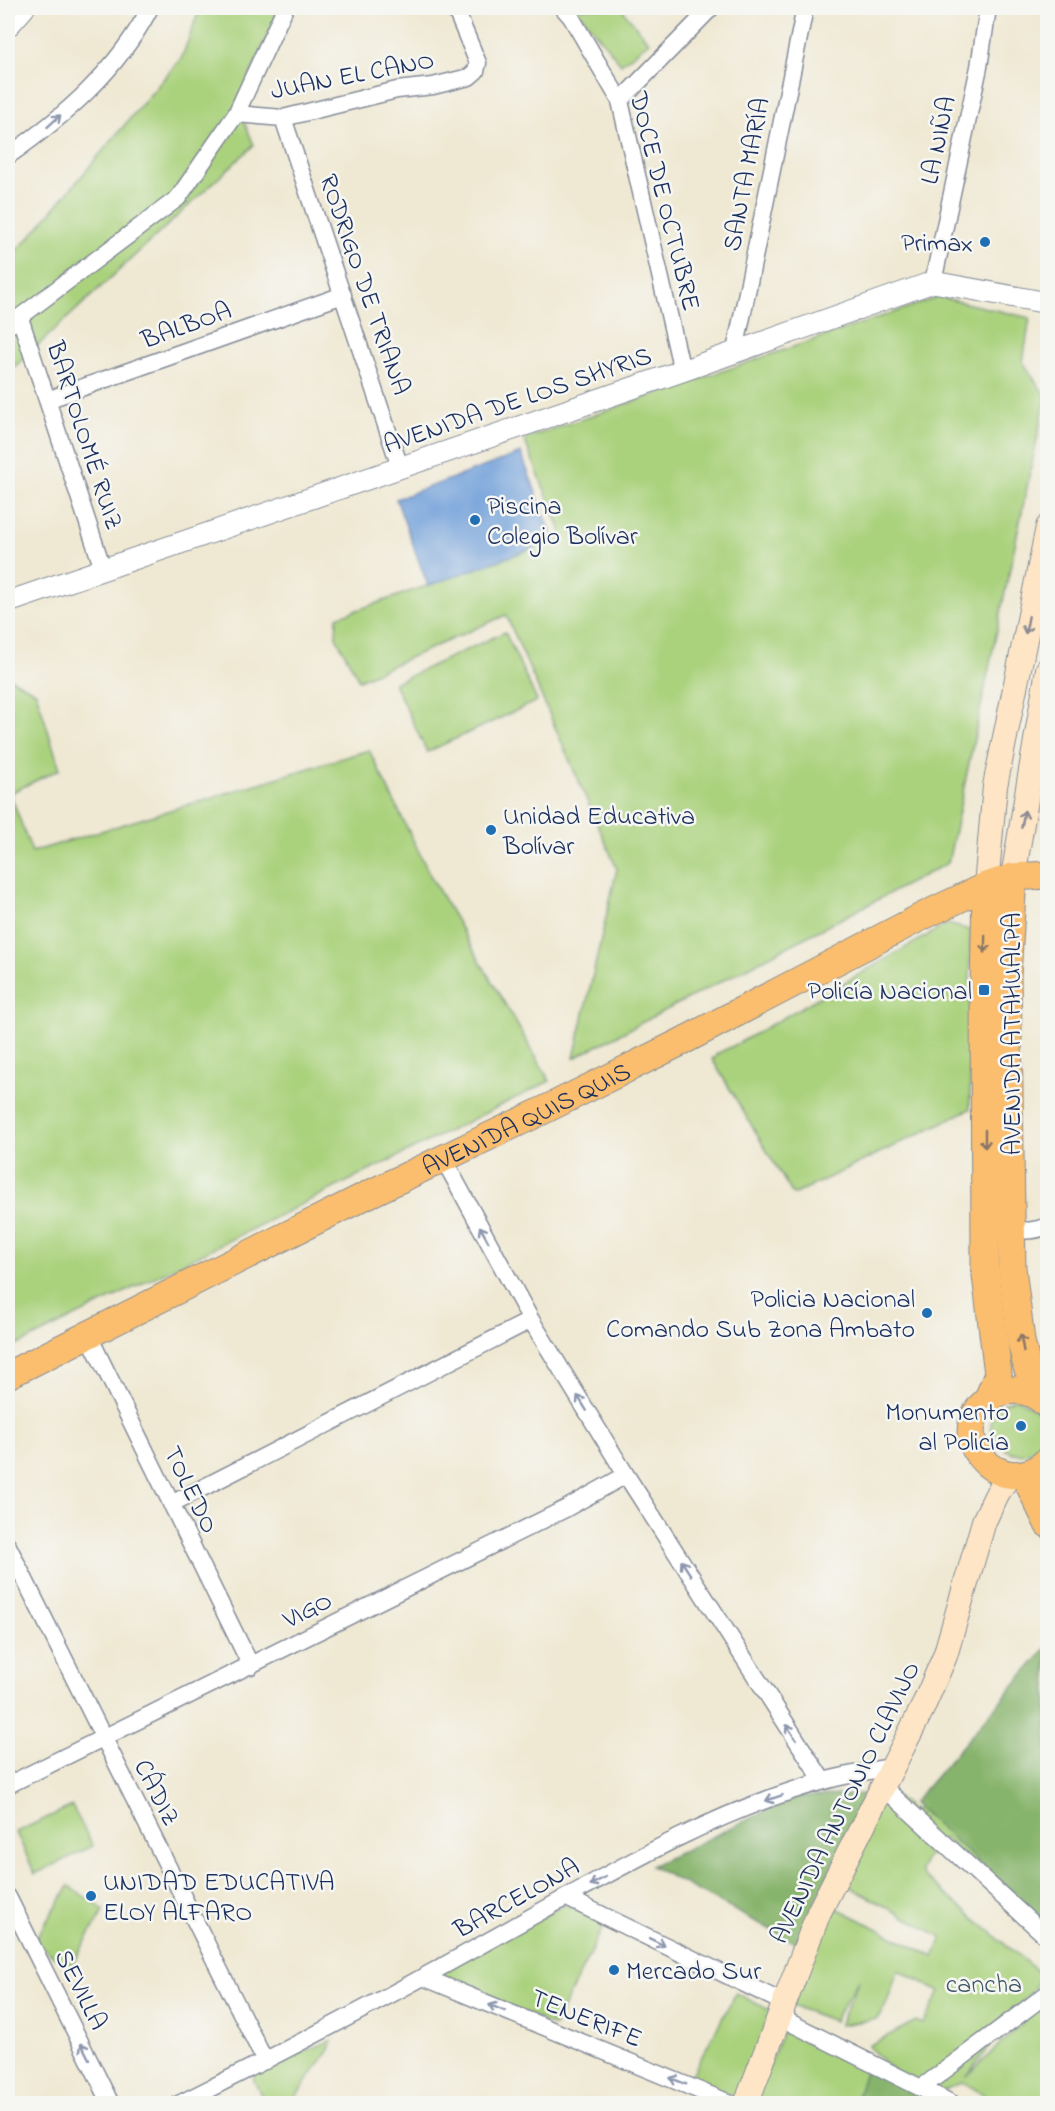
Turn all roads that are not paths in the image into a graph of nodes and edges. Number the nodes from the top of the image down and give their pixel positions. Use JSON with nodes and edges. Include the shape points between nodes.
{"nodes":[{"id":1,"x":24,"y":8,"type":"edge"},
{"id":2,"x":150,"y":8,"type":"edge"},
{"id":3,"x":285,"y":8,"type":"edge"},
{"id":4,"x":455,"y":8,"type":"edge"},
{"id":5,"x":805,"y":8,"type":"edge"},
{"id":6,"x":988,"y":8,"type":"edge"},
{"id":7,"x":706,"y":10,"type":"edge"},
{"id":8,"x":569,"y":11,"type":"edge"},
{"id":9,"x":8,"y":26,"type":"edge"},
{"id":10,"x":620,"y":101,"type":"junction"},
{"id":11,"x":236,"y":114,"type":"junction"},
{"id":12,"x":283,"y":118,"type":"junction"},
{"id":13,"x":8,"y":156,"type":"edge"},
{"id":14,"x":933,"y":282,"type":"junction"},
{"id":15,"x":342,"y":295,"type":"junction"},
{"id":16,"x":1047,"y":303,"type":"edge"},
{"id":17,"x":14,"y":322,"type":"edge"},
{"id":18,"x":735,"y":351,"type":"junction"},
{"id":19,"x":682,"y":371,"type":"junction"},
{"id":20,"x":47,"y":400,"type":"junction"},
{"id":21,"x":400,"y":467,"type":"junction"},
{"id":22,"x":1047,"y":527,"type":"edge"},
{"id":23,"x":103,"y":569,"type":"junction"},
{"id":24,"x":8,"y":602,"type":"edge"},
{"id":25,"x":1047,"y":669,"type":"edge"},
{"id":26,"x":1047,"y":875,"type":"edge"},
{"id":27,"x":1013,"y":877,"type":"junction"},
{"id":28,"x":986,"y":886,"type":"junction"},
{"id":29,"x":443,"y":1158,"type":"junction"},
{"id":30,"x":1047,"y":1226,"type":"edge"},
{"id":31,"x":1011,"y":1228,"type":"junction"},
{"id":32,"x":531,"y":1320,"type":"junction"},
{"id":33,"x":88,"y":1334,"type":"junction"},
{"id":34,"x":8,"y":1375,"type":"edge"},
{"id":35,"x":988,"y":1399,"type":"junction"},
{"id":36,"x":1046,"y":1403,"type":"edge"},
{"id":37,"x":1047,"y":1460,"type":"edge"},
{"id":38,"x":984,"y":1462,"type":"junction"},
{"id":39,"x":1017,"y":1474,"type":"junction"},
{"id":40,"x":626,"y":1475,"type":"junction"},
{"id":41,"x":171,"y":1504,"type":"junction"},
{"id":42,"x":984,"y":1521,"type":"junction"},
{"id":43,"x":1047,"y":1524,"type":"edge"},
{"id":44,"x":8,"y":1546,"type":"edge"},
{"id":45,"x":251,"y":1666,"type":"junction"},
{"id":46,"x":103,"y":1739,"type":"junction"},
{"id":47,"x":887,"y":1777,"type":"junction"},
{"id":48,"x":823,"y":1781,"type":"junction"},
{"id":49,"x":8,"y":1785,"type":"edge"},
{"id":50,"x":8,"y":1897,"type":"edge"},
{"id":51,"x":567,"y":1898,"type":"junction"},
{"id":52,"x":1047,"y":1938,"type":"edge"},
{"id":53,"x":423,"y":1977,"type":"junction"},
{"id":54,"x":1047,"y":1994,"type":"edge"},
{"id":55,"x":784,"y":2003,"type":"junction"},
{"id":56,"x":265,"y":2061,"type":"junction"},
{"id":57,"x":921,"y":2088,"type":"junction"},
{"id":58,"x":111,"y":2103,"type":"edge"},
{"id":59,"x":179,"y":2103,"type":"edge"},
{"id":60,"x":732,"y":2103,"type":"edge"},
{"id":61,"x":746,"y":2103,"type":"edge"},
{"id":62,"x":953,"y":2103,"type":"edge"}],
"edges":[{"from":1,"to":9,"type":"street"},
{"from":13,"to":2,"type":"street","one_way":true,"via":[[46,129],[114,64]]},
{"from":3,"to":11,"type":"street"},
{"from":4,"to":12,"type":"street","name":"JUAN EL CANO","via":[[478,63],[476,72],[469,77]]},
{"from":5,"to":18,"type":"street","name":"SANTA MARÍA"},
{"from":6,"to":14,"type":"street","name":"LA NIÑA"},
{"from":7,"to":10,"type":"street"},
{"from":8,"to":10,"type":"street","name":"DOCE DE OCTUBRE"},
{"from":10,"to":19,"type":"street","name":"DOCE DE OCTUBRE"},
{"from":11,"to":12,"type":"street","name":"JUAN EL CANO"},
{"from":11,"to":17,"type":"street","via":[[178,198]]},
{"from":12,"to":15,"type":"street","name":"RODRIGO DE TRIANA"},
{"from":14,"to":16,"type":"street","name":"AVENIDA DE LOS SHYRIS"},
{"from":14,"to":18,"type":"street","name":"AVENIDA DE LOS SHYRIS"},
{"from":15,"to":20,"type":"street","name":"BALBOA"},
{"from":15,"to":21,"type":"street","name":"RODRIGO DE TRIANA"},
{"from":17,"to":20,"type":"street","name":"BARTOLOMÉ RUIZ"},
{"from":18,"to":19,"type":"street","name":"AVENIDA DE LOS SHYRIS"},
{"from":19,"to":21,"type":"street","name":"AVENIDA DE LOS SHYRIS"},
{"from":20,"to":23,"type":"street","name":"BARTOLOMÉ RUIZ"},
{"from":21,"to":23,"type":"street","name":"AVENIDA DE LOS SHYRIS"},
{"from":22,"to":28,"type":"main road","name":"AVENIDA ATAHUALPA","one_way":true,"via":[[995,786]]},
{"from":23,"to":24,"type":"street","name":"AVENIDA DE LOS SHYRIS"},
{"from":27,"to":25,"type":"main road","name":"AVENIDA ATAHUALPA","one_way":true},
{"from":26,"to":27,"type":"main road","name":"AVENIDA QUIS QUIS"},
{"from":27,"to":28,"type":"main road","name":"AVENIDA QUIS QUIS"},
{"from":27,"to":31,"type":"main road","name":"AVENIDA ATAHUALPA","via":[[1007,976]]},
{"from":28,"to":29,"type":"main road","name":"AVENIDA QUIS QUIS"},
{"from":28,"to":35,"type":"main road","one_way":true,"via":[[985,1267],[998,1374]]},
{"from":32,"to":29,"type":"street","one_way":true},
{"from":29,"to":33,"type":"main road","name":"AVENIDA QUIS QUIS"},
{"from":30,"to":31,"type":"street","via":[[1034,1231]]},
{"from":36,"to":31,"type":"main road","name":"AVENIDA ATAHUALPA","one_way":true,"via":[[1027,1367],[1021,1341]]},
{"from":40,"to":32,"type":"street","one_way":true},
{"from":32,"to":41,"type":"street"},
{"from":33,"to":34,"type":"main road","name":"AVENIDA QUIS QUIS"},
{"from":33,"to":41,"type":"street","name":"TOLEDO"},
{"from":35,"to":36,"type":"main road","via":[[1014,1390],[1028,1392]]},
{"from":35,"to":38,"type":"main road","via":[[973,1423],[974,1443]]},
{"from":37,"to":39,"type":"main road","via":[[1034,1471]]},
{"from":38,"to":39,"type":"main road","via":[[995,1470]]},
{"from":38,"to":42,"type":"main road","name":"AVENIDA ANTONIO CLAVIJO"},
{"from":39,"to":42,"type":"main road","name":"AVENIDA ANTONIO CLAVIJO","via":[[997,1494]]},
{"from":39,"to":43,"type":"main road"},
{"from":40,"to":45,"type":"street","name":"VIGO"},
{"from":48,"to":40,"type":"street","one_way":true},
{"from":41,"to":45,"type":"street","name":"TOLEDO"},
{"from":42,"to":47,"type":"main road","name":"AVENIDA ANTONIO CLAVIJO","via":[[945,1656]]},
{"from":44,"to":46,"type":"street","name":"CÁDIZ"},
{"from":45,"to":46,"type":"street","name":"VIGO"},
{"from":46,"to":49,"type":"street","name":"VIGO"},
{"from":46,"to":56,"type":"street","name":"CÁDIZ"},
{"from":47,"to":48,"type":"street","name":"BARCELONA"},
{"from":47,"to":52,"type":"street"},
{"from":47,"to":55,"type":"main road","name":"AVENIDA ANTONIO CLAVIJO","via":[[819,1912]]},
{"from":48,"to":51,"type":"street","name":"BARCELONA","one_way":true,"via":[[753,1805],[682,1836]]},
{"from":58,"to":50,"type":"street","name":"SEVILLA","one_way":true},
{"from":51,"to":53,"type":"street","name":"BARCELONA"},
{"from":51,"to":55,"type":"street","one_way":true},
{"from":53,"to":56,"type":"street","name":"BARCELONA"},
{"from":60,"to":53,"type":"street","name":"TENERIFE","one_way":true},
{"from":54,"to":57,"type":"street"},
{"from":55,"to":57,"type":"street","via":[[788,2021]]},
{"from":55,"to":61,"type":"main road","name":"AVENIDA ANTONIO CLAVIJO"},
{"from":56,"to":59,"type":"street","name":"BARCELONA"},
{"from":57,"to":62,"type":"street"}]}
